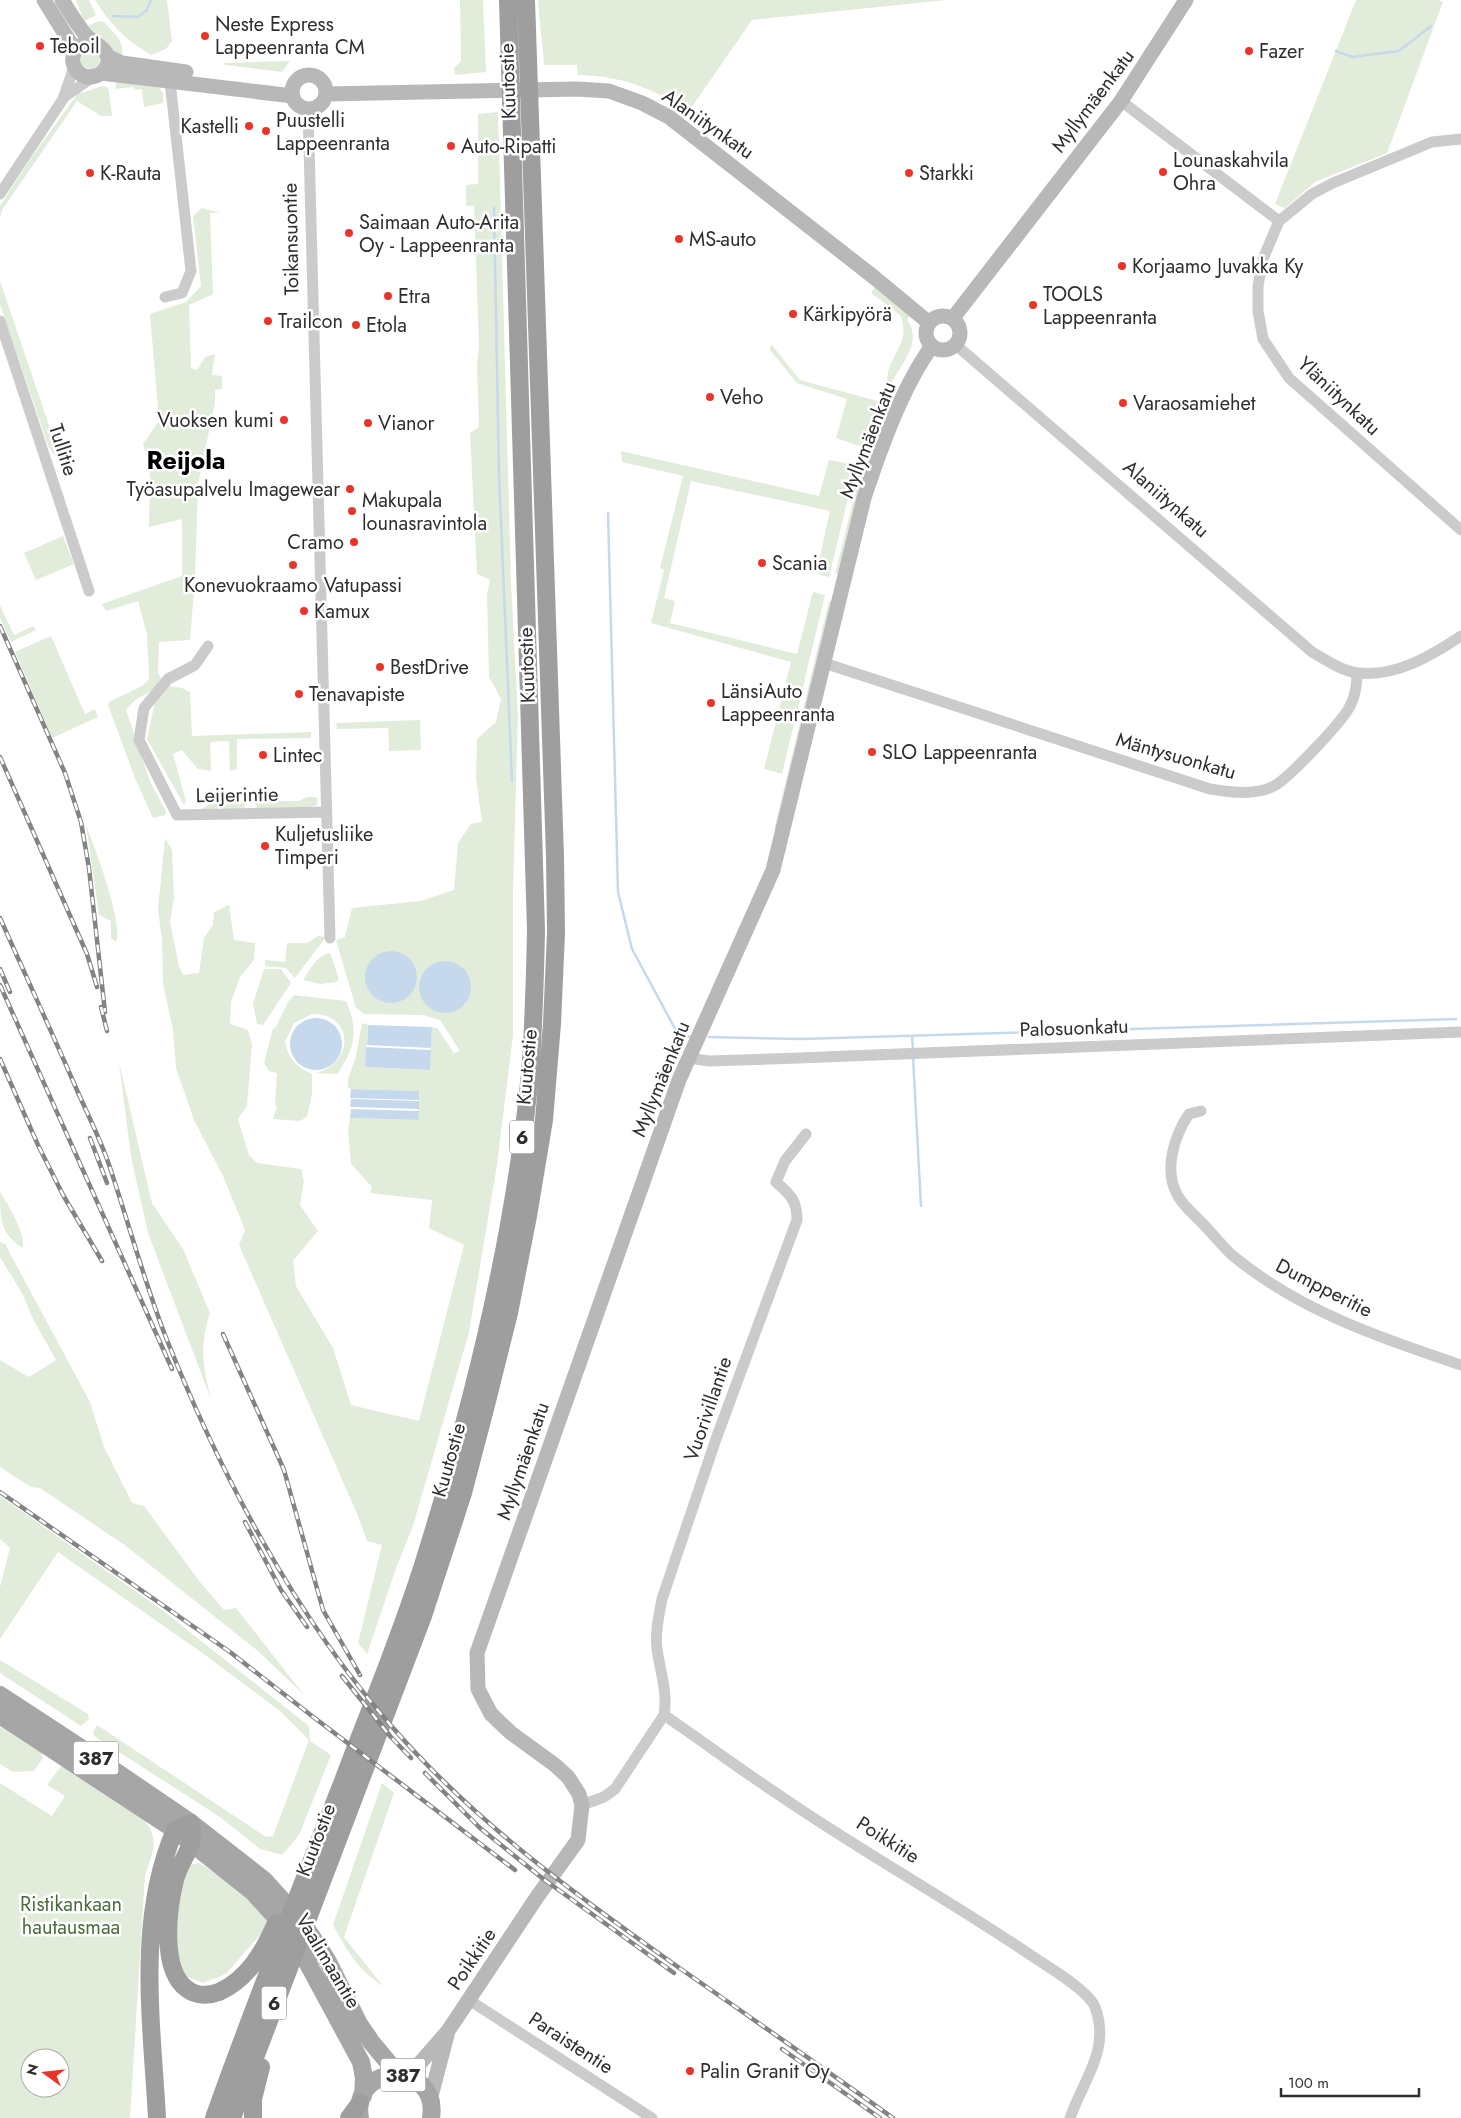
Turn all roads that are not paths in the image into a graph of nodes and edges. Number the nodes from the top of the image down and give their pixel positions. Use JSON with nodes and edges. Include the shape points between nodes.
{"nodes":[{"id":1,"x":44,"y":0,"type":"edge"},
{"id":2,"x":62,"y":0,"type":"edge"},
{"id":3,"x":507,"y":0,"type":"edge"},
{"id":4,"x":527,"y":0,"type":"edge"},
{"id":5,"x":1186,"y":0,"type":"edge"},
{"id":6,"x":92,"y":42,"type":"junction"},
{"id":7,"x":75,"y":50,"type":"junction"},
{"id":8,"x":108,"y":56,"type":"junction"},
{"id":9,"x":74,"y":67,"type":"junction"},
{"id":10,"x":97,"y":75,"type":"junction"},
{"id":11,"x":170,"y":81,"type":"junction"},
{"id":12,"x":293,"y":90,"type":"junction"},
{"id":13,"x":326,"y":94,"type":"junction"},
{"id":14,"x":63,"y":98,"type":"junction"},
{"id":15,"x":1120,"y":101,"type":"junction"},
{"id":16,"x":308,"y":109,"type":"junction"},
{"id":17,"x":1461,"y":139,"type":"edge"},
{"id":18,"x":0,"y":194,"type":"edge"},
{"id":19,"x":1279,"y":222,"type":"junction"},
{"id":20,"x":165,"y":297,"type":"dead end"},
{"id":21,"x":953,"y":318,"type":"junction"},
{"id":22,"x":0,"y":321,"type":"edge"},
{"id":23,"x":928,"y":322,"type":"junction"},
{"id":24,"x":956,"y":345,"type":"junction"},
{"id":25,"x":932,"y":346,"type":"junction"},
{"id":26,"x":1461,"y":530,"type":"edge"},
{"id":27,"x":89,"y":592,"type":"dead end"},
{"id":28,"x":1461,"y":636,"type":"edge"},
{"id":29,"x":208,"y":646,"type":"dead end"},
{"id":30,"x":824,"y":663,"type":"junction"},
{"id":31,"x":1357,"y":673,"type":"junction"},
{"id":32,"x":326,"y":812,"type":"junction"},
{"id":33,"x":330,"y":938,"type":"dead end"},
{"id":34,"x":1461,"y":1032,"type":"edge"},
{"id":35,"x":689,"y":1058,"type":"junction"},
{"id":36,"x":1201,"y":1111,"type":"dead end"},
{"id":37,"x":806,"y":1134,"type":"dead end"},
{"id":38,"x":1461,"y":1365,"type":"edge"},
{"id":39,"x":389,"y":1661,"type":"junction"},
{"id":40,"x":0,"y":1695,"type":"edge"},
{"id":41,"x":664,"y":1714,"type":"junction"},
{"id":42,"x":0,"y":1715,"type":"edge"},
{"id":43,"x":581,"y":1800,"type":"junction"},
{"id":44,"x":183,"y":1826,"type":"junction"},
{"id":45,"x":192,"y":1841,"type":"junction"},
{"id":46,"x":258,"y":1886,"type":"junction"},
{"id":47,"x":320,"y":1889,"type":"junction"},
{"id":48,"x":469,"y":2000,"type":"junction"},
{"id":49,"x":448,"y":2031,"type":"junction"},
{"id":50,"x":401,"y":2075,"type":"junction"},
{"id":51,"x":430,"y":2100,"type":"junction"},
{"id":52,"x":361,"y":2106,"type":"edge"},
{"id":53,"x":157,"y":2118,"type":"edge"},
{"id":54,"x":214,"y":2118,"type":"edge"},
{"id":55,"x":232,"y":2118,"type":"edge"},
{"id":56,"x":253,"y":2118,"type":"edge"},
{"id":57,"x":349,"y":2118,"type":"edge"},
{"id":58,"x":431,"y":2118,"type":"edge"},
{"id":59,"x":652,"y":2118,"type":"edge"},
{"id":60,"x":1070,"y":2118,"type":"edge"}],
"edges":[{"from":1,"to":7,"type":"main road"},
{"from":2,"to":6,"type":"main road"},
{"from":3,"to":39,"type":"highway","name":"Kuutostie","number":"6","via":[[536,930],[530,1072],[509,1219],[475,1377],[425,1557]]},
{"from":4,"to":47,"type":"highway","name":"Kuutostie","number":"6","via":[[555,856],[556,933],[544,1120],[508,1312],[463,1493],[423,1616]]},
{"from":5,"to":15,"type":"main road","name":"Myllymäenkatu"},
{"from":6,"to":7,"type":"main road","via":[[82,43]]},
{"from":6,"to":8,"type":"main road","via":[[102,46]]},
{"from":7,"to":9,"type":"main road","via":[[72,55]]},
{"from":8,"to":10,"type":"main road","via":[[107,66]]},
{"from":8,"to":12,"type":"main road","via":[[122,63]]},
{"from":9,"to":10,"type":"main road","via":[[82,75]]},
{"from":9,"to":14,"type":"street"},
{"from":10,"to":11,"type":"main road"},
{"from":10,"to":14,"type":"street"},
{"from":11,"to":12,"type":"main road"},
{"from":11,"to":20,"type":"street","via":[[191,271],[182,293]]},
{"from":12,"to":13,"type":"main road","via":[[302,77],[314,76],[322,81]]},
{"from":12,"to":16,"type":"main road","via":[[300,106]]},
{"from":13,"to":16,"type":"main road","via":[[321,103]]},
{"from":13,"to":23,"type":"main road","name":"Alaniitynkatu","via":[[577,89],[609,91],[642,103],[669,117],[736,168]]},
{"from":14,"to":18,"type":"street"},
{"from":15,"to":19,"type":"street"},
{"from":15,"to":21,"type":"main road","name":"Myllymäenkatu"},
{"from":16,"to":32,"type":"street","name":"Toikansuontie"},
{"from":17,"to":19,"type":"street","name":"Yläniitynkatu","via":[[1432,142],[1333,183],[1312,194]]},
{"from":19,"to":26,"type":"street","name":"Yläniitynkatu","via":[[1262,259],[1258,286],[1263,339],[1289,378]]},
{"from":21,"to":23,"type":"main road","via":[[940,315]]},
{"from":21,"to":24,"type":"main road","via":[[959,326],[960,336]]},
{"from":22,"to":27,"type":"street","name":"Tullitie"},
{"from":23,"to":25,"type":"main road","via":[[926,339]]},
{"from":24,"to":25,"type":"main road","via":[[948,350]]},
{"from":24,"to":31,"type":"street","name":"Alaniitynkatu","via":[[1312,652]]},
{"from":25,"to":30,"type":"main road","name":"Myllymäenkatu","via":[[904,396],[876,460]]},
{"from":28,"to":31,"type":"street","via":[[1418,662],[1397,669]]},
{"from":29,"to":32,"type":"street","name":"Leijerintie","via":[[195,665],[168,679],[144,708],[139,740],[176,815]]},
{"from":30,"to":31,"type":"street","name":"Mäntysuonkatu","via":[[1210,789],[1241,794],[1273,787],[1303,761],[1350,708],[1356,691]]},
{"from":30,"to":35,"type":"main road","name":"Myllymäenkatu","via":[[773,870]]},
{"from":32,"to":33,"type":"street","name":"Toikansuontie"},
{"from":34,"to":35,"type":"street","name":"Palosuonkatu","via":[[710,1061]]},
{"from":35,"to":43,"type":"main road","name":"Myllymäenkatu","via":[[477,1653],[478,1689],[491,1714],[555,1765],[568,1778]]},
{"from":36,"to":38,"type":"street","name":"Dumpperitie","via":[[1189,1114],[1182,1124],[1172,1152],[1172,1186],[1230,1254],[1306,1304],[1356,1328]]},
{"from":37,"to":41,"type":"street","name":"Vuorivillantie","via":[[784,1161],[776,1182],[797,1206],[797,1220],[662,1599],[657,1647],[666,1700]]},
{"from":39,"to":45,"type":"highway","via":[[266,1942],[244,1976],[213,1994],[197,1994],[184,1987],[176,1978],[170,1957],[175,1880]]},
{"from":39,"to":54,"type":"highway","name":"Kuutostie","number":"6"},
{"from":40,"to":44,"type":"main road","number":"387"},
{"from":41,"to":43,"type":"street","via":[[614,1789],[604,1797]]},
{"from":41,"to":60,"type":"street","name":"Poikkitie","via":[[779,1796],[977,1919],[1078,1987],[1095,2005],[1100,2040],[1094,2066]]},
{"from":42,"to":44,"type":"main road"},
{"from":43,"to":48,"type":"main road","name":"Poikkitie","via":[[578,1840]]},
{"from":44,"to":45,"type":"highway"},
{"from":44,"to":46,"type":"main road","name":"Vaalimaantie","number":"387"},
{"from":44,"to":53,"type":"highway","via":[[168,1846],[158,1882],[151,1942]]},
{"from":45,"to":46,"type":"main road","name":"Vaalimaantie","number":"387"},
{"from":46,"to":50,"type":"main road","name":"Vaalimaantie","number":"387","via":[[302,1922],[327,1960],[359,2024]]},
{"from":46,"to":52,"type":"main road","name":"Vaalimaantie","number":"387","via":[[293,1936],[361,2062],[364,2078]]},
{"from":47,"to":55,"type":"highway","name":"Kuutostie","number":"6"},
{"from":47,"to":56,"type":"highway","via":[[258,2074]]},
{"from":48,"to":49,"type":"main road","name":"Poikkitie"},
{"from":48,"to":59,"type":"street","name":"Paraistentie"},
{"from":49,"to":50,"type":"main road","name":"Poikkitie","via":[[422,2062]]},
{"from":49,"to":51,"type":"main road","name":"Poikkitie"},
{"from":50,"to":51,"type":"main road","number":"387","via":[[420,2084]]},
{"from":50,"to":52,"type":"main road","number":"387","via":[[388,2075],[375,2081]]},
{"from":51,"to":58,"type":"main road","number":"387"},
{"from":52,"to":57,"type":"highway"}]}
